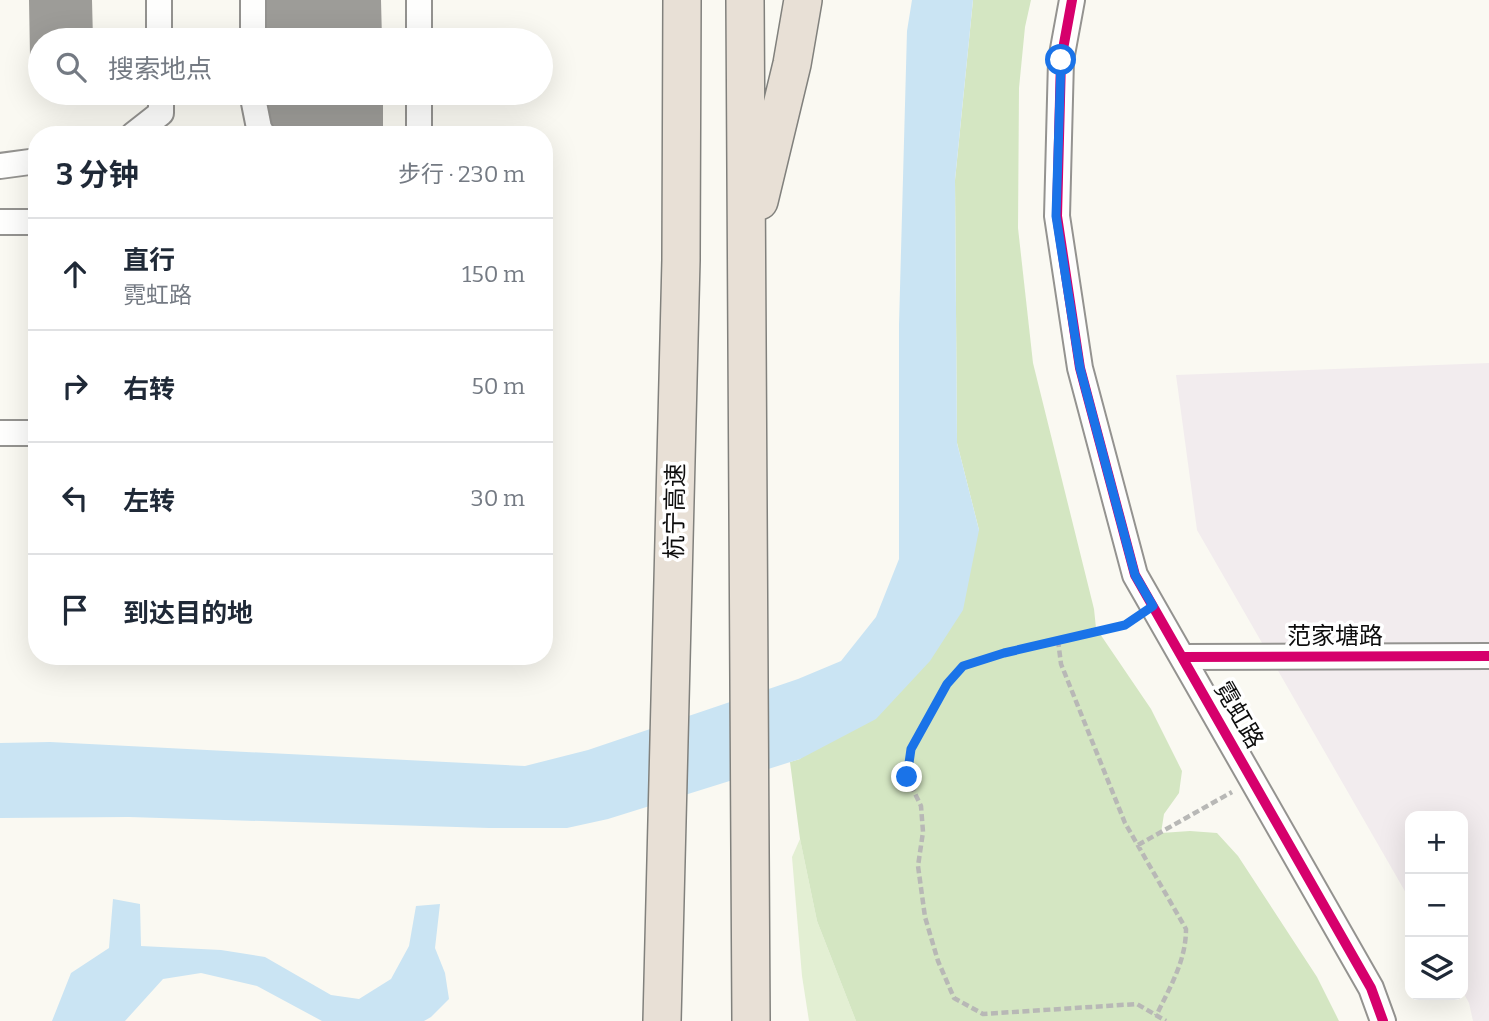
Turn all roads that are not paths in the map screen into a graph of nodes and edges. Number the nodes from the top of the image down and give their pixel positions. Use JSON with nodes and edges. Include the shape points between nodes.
{"nodes":[{"id":1,"x":159,"y":0,"type":"edge"},
{"id":2,"x":253,"y":0,"type":"edge"},
{"id":3,"x":419,"y":0,"type":"edge"},
{"id":4,"x":682,"y":0,"type":"edge"},
{"id":5,"x":745,"y":0,"type":"edge"},
{"id":6,"x":803,"y":0,"type":"edge"},
{"id":7,"x":1072,"y":0,"type":"edge"},
{"id":8,"x":159,"y":28,"type":"edge"},
{"id":9,"x":253,"y":28,"type":"edge"},
{"id":10,"x":419,"y":28,"type":"edge"},
{"id":11,"x":161,"y":105,"type":"edge"},
{"id":12,"x":254,"y":105,"type":"edge"},
{"id":13,"x":419,"y":105,"type":"edge"},
{"id":14,"x":144,"y":126,"type":"edge"},
{"id":15,"x":259,"y":126,"type":"edge"},
{"id":16,"x":419,"y":126,"type":"edge"},
{"id":17,"x":28,"y":162,"type":"edge"},
{"id":18,"x":0,"y":166,"type":"edge"},
{"id":19,"x":0,"y":222,"type":"edge"},
{"id":20,"x":28,"y":222,"type":"edge"},
{"id":21,"x":745,"y":260,"type":"junction"},
{"id":22,"x":0,"y":433,"type":"edge"},
{"id":23,"x":28,"y":433,"type":"edge"},
{"id":24,"x":1489,"y":656,"type":"edge"},
{"id":25,"x":1182,"y":657,"type":"junction"},
{"id":26,"x":662,"y":1021,"type":"edge"},
{"id":27,"x":751,"y":1021,"type":"edge"},
{"id":28,"x":1383,"y":1021,"type":"edge"}],
"edges":[{"from":1,"to":8,"type":"street"},
{"from":2,"to":9,"type":"street"},
{"from":3,"to":10,"type":"street"},
{"from":4,"to":26,"type":"highway","name":"杭宁高速","via":[[681,260]]},
{"from":5,"to":21,"type":"highway"},
{"from":6,"to":21,"type":"highway"},
{"from":7,"to":25,"type":"street","name":"霓虹路","via":[[1061,60],[1056,216],[1080,368],[1135,575]]},
{"from":11,"to":14,"type":"street","via":[[161,113]]},
{"from":12,"to":15,"type":"street"},
{"from":13,"to":16,"type":"street"},
{"from":17,"to":18,"type":"street"},
{"from":19,"to":20,"type":"street"},
{"from":21,"to":27,"type":"highway"},
{"from":22,"to":23,"type":"street"},
{"from":24,"to":25,"type":"street","name":"范家塘路"},
{"from":25,"to":28,"type":"street","name":"霓虹路","via":[[1371,988]]}]}
